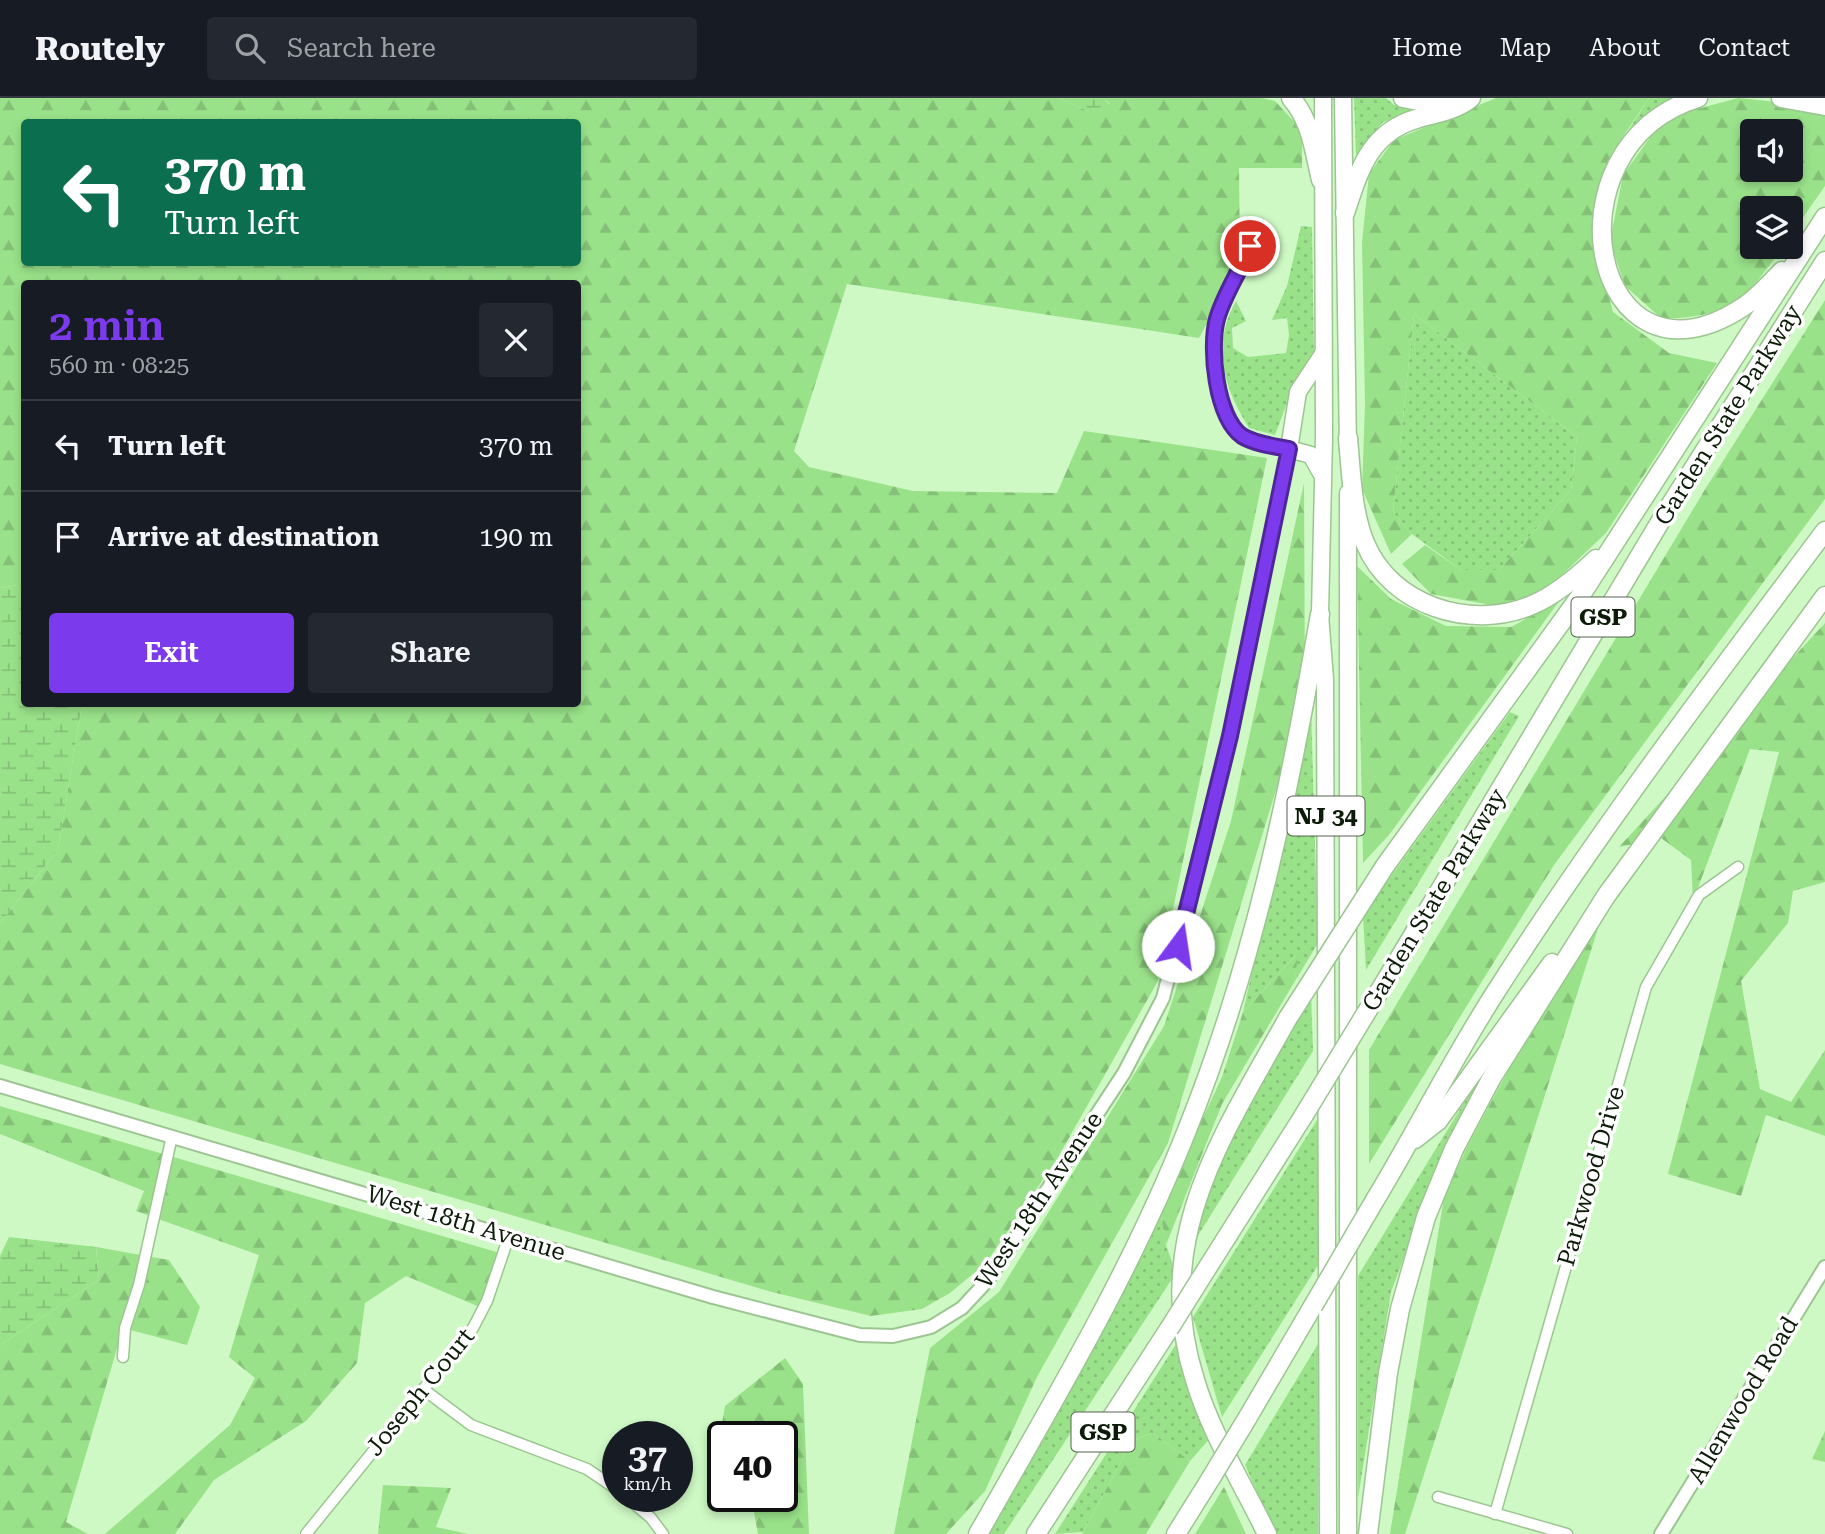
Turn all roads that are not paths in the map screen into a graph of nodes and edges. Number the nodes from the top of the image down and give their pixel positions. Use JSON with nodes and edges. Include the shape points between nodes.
{"nodes":[{"id":1,"x":1291,"y":98,"type":"edge"},
{"id":2,"x":1322,"y":98,"type":"edge"},
{"id":3,"x":1343,"y":98,"type":"edge"},
{"id":4,"x":1403,"y":98,"type":"edge"},
{"id":5,"x":1445,"y":98,"type":"edge"},
{"id":6,"x":1471,"y":98,"type":"edge"},
{"id":7,"x":1698,"y":98,"type":"edge"},
{"id":8,"x":1781,"y":98,"type":"edge"},
{"id":9,"x":1825,"y":106,"type":"edge"},
{"id":10,"x":1321,"y":180,"type":"junction"},
{"id":11,"x":1345,"y":213,"type":"junction"},
{"id":12,"x":1825,"y":217,"type":"edge"},
{"id":13,"x":1250,"y":246,"type":"dead end"},
{"id":14,"x":1803,"y":250,"type":"edge"},
{"id":15,"x":1794,"y":259,"type":"edge"},
{"id":16,"x":1797,"y":259,"type":"edge"},
{"id":17,"x":1825,"y":261,"type":"edge"},
{"id":18,"x":1323,"y":354,"type":"junction"},
{"id":19,"x":1348,"y":438,"type":"junction"},
{"id":20,"x":1289,"y":449,"type":"junction"},
{"id":21,"x":1321,"y":476,"type":"junction"},
{"id":22,"x":1825,"y":531,"type":"edge"},
{"id":23,"x":1616,"y":539,"type":"junction"},
{"id":24,"x":1825,"y":596,"type":"edge"},
{"id":25,"x":1321,"y":614,"type":"junction"},
{"id":26,"x":1738,"y":867,"type":"dead end"},
{"id":27,"x":1606,"y":896,"type":"junction"},
{"id":28,"x":0,"y":1086,"type":"edge"},
{"id":29,"x":172,"y":1136,"type":"junction"},
{"id":30,"x":1409,"y":1143,"type":"junction"},
{"id":31,"x":509,"y":1236,"type":"junction"},
{"id":32,"x":1825,"y":1267,"type":"edge"},
{"id":33,"x":123,"y":1357,"type":"dead end"},
{"id":34,"x":423,"y":1389,"type":"junction"},
{"id":35,"x":602,"y":1479,"type":"edge"},
{"id":36,"x":1438,"y":1497,"type":"dead end"},
{"id":37,"x":644,"y":1512,"type":"edge"},
{"id":38,"x":1495,"y":1514,"type":"junction"},
{"id":39,"x":306,"y":1534,"type":"edge"},
{"id":40,"x":663,"y":1534,"type":"edge"},
{"id":41,"x":978,"y":1534,"type":"edge"},
{"id":42,"x":1036,"y":1534,"type":"edge"},
{"id":43,"x":1176,"y":1534,"type":"edge"},
{"id":44,"x":1267,"y":1534,"type":"edge"},
{"id":45,"x":1328,"y":1534,"type":"edge"},
{"id":46,"x":1348,"y":1534,"type":"edge"},
{"id":47,"x":1368,"y":1534,"type":"edge"},
{"id":48,"x":1567,"y":1534,"type":"edge"},
{"id":49,"x":1661,"y":1534,"type":"edge"}],
"edges":[{"from":1,"to":10,"type":"highway","via":[[1311,134]]},
{"from":2,"to":10,"type":"highway","number":"NJ 34"},
{"from":3,"to":11,"type":"highway","number":"NJ 34"},
{"from":4,"to":5,"type":"highway","via":[[1423,102]]},
{"from":6,"to":11,"type":"highway","via":[[1442,113],[1398,125],[1381,137],[1363,158]]},
{"from":7,"to":15,"type":"highway","via":[[1651,122],[1616,168],[1601,232],[1604,261],[1619,297],[1657,325],[1679,329],[1702,326],[1753,300]]},
{"from":8,"to":9,"type":"highway"},
{"from":10,"to":18,"type":"highway","number":"NJ 34"},
{"from":11,"to":19,"type":"highway","number":"NJ 34"},
{"from":12,"to":14,"type":"highway"},
{"from":13,"to":20,"type":"street","via":[[1221,307],[1213,337],[1221,397],[1230,423],[1244,437]]},
{"from":16,"to":23,"type":"highway"},
{"from":17,"to":42,"type":"highway","name":"Garden State Parkway","number":"GSP","bridge":true,"via":[[1669,508],[1304,1115]]},
{"from":18,"to":20,"type":"highway","via":[[1302,382]]},
{"from":18,"to":21,"type":"highway","number":"NJ 34"},
{"from":19,"to":23,"type":"highway","via":[[1365,544],[1403,590],[1434,607],[1490,616],[1530,606],[1576,578]]},
{"from":19,"to":46,"type":"highway","number":"NJ 34"},
{"from":20,"to":21,"type":"highway","via":[[1311,455]]},
{"from":20,"to":31,"type":"street","name":"West 18th Avenue","via":[[1230,736],[1163,998],[1124,1073],[972,1300],[952,1316],[919,1331],[860,1335]]},
{"from":21,"to":25,"type":"highway","number":"NJ 34"},
{"from":22,"to":30,"type":"highway","via":[[1544,918],[1464,1044]]},
{"from":23,"to":44,"type":"highway","bridge":true,"via":[[1581,595],[1385,866],[1288,1018],[1205,1172],[1191,1213],[1182,1275],[1186,1334],[1203,1404]]},
{"from":24,"to":27,"type":"highway"},
{"from":25,"to":41,"type":"highway","via":[[1271,866],[1208,1076],[1169,1175],[1110,1299]]},
{"from":25,"to":45,"type":"highway","number":"NJ 34"},
{"from":26,"to":38,"type":"street","name":"Parkwood Drive","via":[[1699,895],[1646,987]]},
{"from":27,"to":30,"type":"highway","via":[[1438,1121]]},
{"from":27,"to":47,"type":"highway","via":[[1491,1079],[1454,1149],[1426,1217],[1394,1341]]},
{"from":28,"to":29,"type":"street","name":"West 18th Avenue"},
{"from":29,"to":31,"type":"street","name":"West 18th Avenue"},
{"from":29,"to":33,"type":"street","via":[[125,1328]]},
{"from":30,"to":43,"type":"highway","bridge":true},
{"from":31,"to":34,"type":"street","name":"Joseph Court","via":[[481,1315]]},
{"from":32,"to":49,"type":"street","name":"Allenwood Road"},
{"from":34,"to":35,"type":"street","via":[[471,1425],[587,1469]]},
{"from":34,"to":39,"type":"street","name":"Joseph Court"},
{"from":36,"to":38,"type":"street"},
{"from":37,"to":40,"type":"street"},
{"from":38,"to":48,"type":"street"}]}
